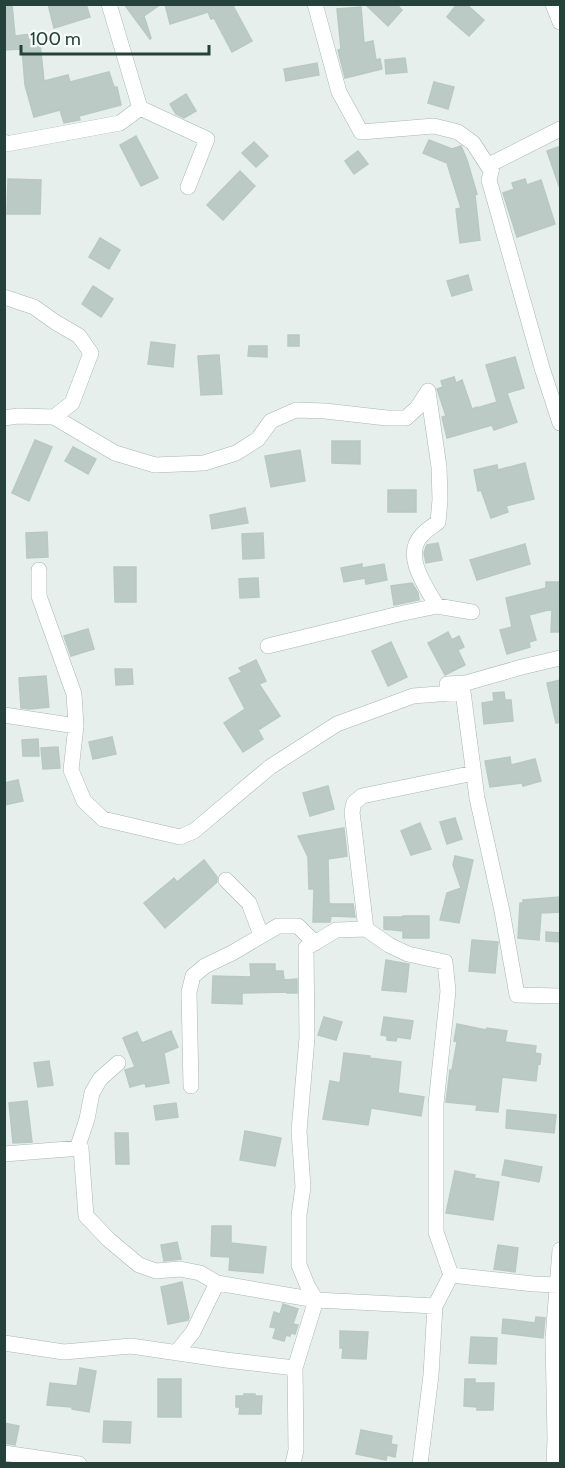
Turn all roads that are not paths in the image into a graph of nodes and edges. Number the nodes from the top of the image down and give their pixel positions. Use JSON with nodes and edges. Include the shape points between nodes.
{"nodes":[{"id":1,"x":109,"y":4,"type":"edge"},
{"id":2,"x":315,"y":4,"type":"edge"},
{"id":3,"x":553,"y":4,"type":"edge"},
{"id":4,"x":561,"y":22,"type":"edge"},
{"id":5,"x":140,"y":108,"type":"junction"},
{"id":6,"x":561,"y":129,"type":"edge"},
{"id":7,"x":4,"y":142,"type":"edge"},
{"id":8,"x":490,"y":169,"type":"junction"},
{"id":9,"x":188,"y":187,"type":"dead end"},
{"id":10,"x":4,"y":297,"type":"edge"},
{"id":11,"x":54,"y":417,"type":"junction"},
{"id":12,"x":4,"y":418,"type":"edge"},
{"id":13,"x":561,"y":423,"type":"edge"},
{"id":14,"x":39,"y":570,"type":"dead end"},
{"id":15,"x":437,"y":606,"type":"junction"},
{"id":16,"x":472,"y":612,"type":"dead end"},
{"id":17,"x":268,"y":646,"type":"dead end"},
{"id":18,"x":561,"y":658,"type":"edge"},
{"id":19,"x":429,"y":686,"type":"dead end"},
{"id":20,"x":4,"y":715,"type":"edge"},
{"id":21,"x":76,"y":726,"type":"junction"},
{"id":22,"x":474,"y":773,"type":"junction"},
{"id":23,"x":226,"y":880,"type":"dead end"},
{"id":24,"x":366,"y":929,"type":"junction"},
{"id":25,"x":261,"y":935,"type":"junction"},
{"id":26,"x":315,"y":942,"type":"junction"},
{"id":27,"x":561,"y":996,"type":"edge"},
{"id":28,"x":118,"y":1063,"type":"dead end"},
{"id":29,"x":191,"y":1086,"type":"dead end"},
{"id":30,"x":77,"y":1149,"type":"junction"},
{"id":31,"x":4,"y":1154,"type":"edge"},
{"id":32,"x":561,"y":1250,"type":"edge"},
{"id":33,"x":451,"y":1275,"type":"junction"},
{"id":34,"x":217,"y":1283,"type":"junction"},
{"id":35,"x":558,"y":1285,"type":"junction"},
{"id":36,"x":316,"y":1300,"type":"junction"},
{"id":37,"x":435,"y":1306,"type":"junction"},
{"id":38,"x":4,"y":1343,"type":"edge"},
{"id":39,"x":176,"y":1353,"type":"junction"},
{"id":40,"x":295,"y":1368,"type":"junction"},
{"id":41,"x":4,"y":1453,"type":"edge"},
{"id":42,"x":79,"y":1464,"type":"edge"},
{"id":43,"x":293,"y":1464,"type":"edge"},
{"id":44,"x":420,"y":1464,"type":"edge"},
{"id":45,"x":554,"y":1464,"type":"edge"}],
"edges":[{"from":1,"to":5,"type":"street"},
{"from":2,"to":8,"type":"street","via":[[339,92],[361,132],[434,126],[458,132],[473,143]]},
{"from":3,"to":4,"type":"street"},
{"from":5,"to":7,"type":"street","via":[[120,123]]},
{"from":5,"to":9,"type":"street","via":[[207,139]]},
{"from":6,"to":8,"type":"street","via":[[493,163]]},
{"from":8,"to":13,"type":"street","via":[[494,198]]},
{"from":10,"to":11,"type":"street","via":[[34,307],[79,336],[91,353],[72,403]]},
{"from":11,"to":12,"type":"street"},
{"from":11,"to":15,"type":"street","via":[[115,453],[155,465],[204,463],[236,453],[258,439],[271,422],[296,410],[406,418],[428,391],[440,500],[438,522],[420,536],[415,549],[416,569]]},
{"from":14,"to":21,"type":"street","via":[[39,596],[74,694]]},
{"from":15,"to":16,"type":"street"},
{"from":15,"to":17,"type":"street"},
{"from":18,"to":19,"type":"street","via":[[466,683]]},
{"from":20,"to":21,"type":"street"},
{"from":21,"to":22,"type":"street","via":[[71,770],[84,801],[103,819],[180,837],[194,831],[270,767],[337,724],[413,696],[463,692]]},
{"from":22,"to":24,"type":"street","via":[[362,796],[354,803]]},
{"from":22,"to":27,"type":"street","via":[[517,995]]},
{"from":23,"to":25,"type":"street","via":[[249,903]]},
{"from":24,"to":26,"type":"street","via":[[336,930]]},
{"from":24,"to":33,"type":"street","via":[[408,954],[445,962],[448,992],[436,1104],[436,1232]]},
{"from":25,"to":26,"type":"street","via":[[278,926],[298,926]]},
{"from":25,"to":29,"type":"street","via":[[193,976],[189,992]]},
{"from":26,"to":36,"type":"street","via":[[306,948],[299,1265]]},
{"from":28,"to":30,"type":"street","via":[[100,1079],[92,1093]]},
{"from":30,"to":31,"type":"street"},
{"from":30,"to":34,"type":"street","via":[[81,1148],[86,1216],[109,1240],[139,1265],[156,1271],[180,1269],[200,1273]]},
{"from":32,"to":35,"type":"street"},
{"from":33,"to":35,"type":"street"},
{"from":33,"to":37,"type":"street"},
{"from":34,"to":36,"type":"street"},
{"from":34,"to":39,"type":"street","via":[[193,1332]]},
{"from":35,"to":45,"type":"street","via":[[553,1339]]},
{"from":36,"to":37,"type":"street"},
{"from":36,"to":40,"type":"street"},
{"from":37,"to":44,"type":"street"},
{"from":38,"to":39,"type":"street","via":[[64,1352],[131,1347]]},
{"from":39,"to":40,"type":"street"},
{"from":40,"to":43,"type":"street"},
{"from":41,"to":42,"type":"street"}]}
